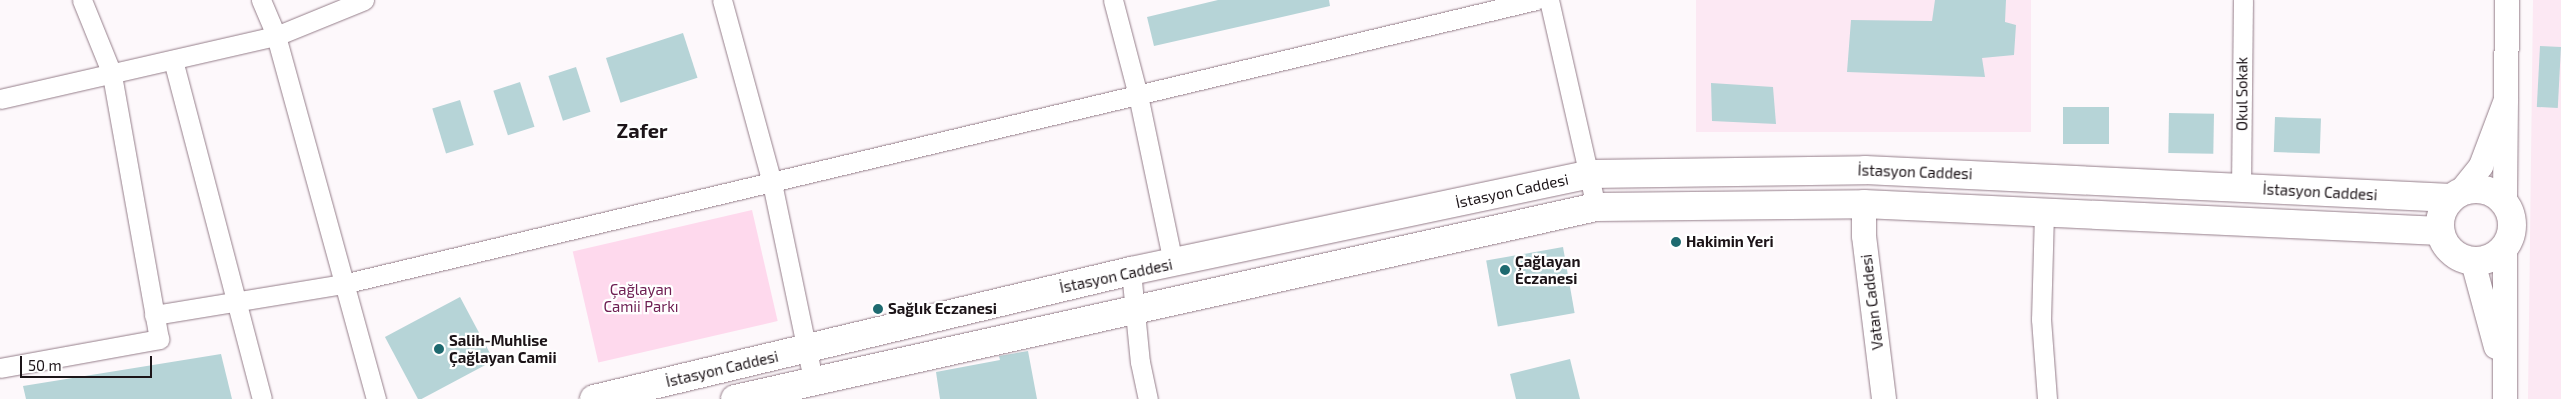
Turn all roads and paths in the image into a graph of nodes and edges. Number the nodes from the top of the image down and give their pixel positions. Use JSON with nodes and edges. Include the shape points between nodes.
{"nodes":[{"id":1,"x":82,"y":0,"type":"edge"},
{"id":2,"x":261,"y":0,"type":"edge"},
{"id":3,"x":364,"y":0,"type":"edge"},
{"id":4,"x":722,"y":0,"type":"edge"},
{"id":5,"x":1114,"y":0,"type":"edge"},
{"id":6,"x":1536,"y":0,"type":"edge"},
{"id":7,"x":1549,"y":0,"type":"edge"},
{"id":8,"x":2243,"y":0,"type":"edge"},
{"id":9,"x":2507,"y":0,"type":"edge"},
{"id":10,"x":276,"y":36,"type":"junction"},
{"id":11,"x":173,"y":60,"type":"junction"},
{"id":12,"x":112,"y":74,"type":"junction"},
{"id":13,"x":1138,"y":95,"type":"junction"},
{"id":14,"x":0,"y":99,"type":"edge"},
{"id":15,"x":2506,"y":100,"type":"junction"},
{"id":16,"x":1590,"y":174,"type":"junction"},
{"id":17,"x":772,"y":183,"type":"junction"},
{"id":18,"x":2241,"y":188,"type":"junction"},
{"id":19,"x":2456,"y":195,"type":"junction"},
{"id":20,"x":2505,"y":202,"type":"junction"},
{"id":21,"x":1864,"y":204,"type":"junction"},
{"id":22,"x":1596,"y":207,"type":"junction"},
{"id":23,"x":2044,"y":213,"type":"junction"},
{"id":24,"x":2440,"y":231,"type":"junction"},
{"id":25,"x":2505,"y":248,"type":"junction"},
{"id":26,"x":2473,"y":262,"type":"junction"},
{"id":27,"x":1173,"y":263,"type":"junction"},
{"id":28,"x":1131,"y":271,"type":"junction"},
{"id":29,"x":344,"y":284,"type":"junction"},
{"id":30,"x":238,"y":302,"type":"junction"},
{"id":31,"x":1135,"y":309,"type":"junction"},
{"id":32,"x":154,"y":315,"type":"junction"},
{"id":33,"x":809,"y":348,"type":"junction"},
{"id":34,"x":0,"y":368,"type":"edge"},
{"id":35,"x":813,"y":380,"type":"junction"},
{"id":36,"x":2504,"y":388,"type":"edge"},
{"id":37,"x":262,"y":399,"type":"edge"},
{"id":38,"x":376,"y":399,"type":"edge"},
{"id":39,"x":594,"y":399,"type":"edge"},
{"id":40,"x":735,"y":399,"type":"edge"},
{"id":41,"x":1148,"y":399,"type":"edge"},
{"id":42,"x":1884,"y":399,"type":"edge"},
{"id":43,"x":2047,"y":399,"type":"edge"}],
"edges":[{"from":1,"to":12,"type":"street"},
{"from":2,"to":10,"type":"street"},
{"from":3,"to":10,"type":"street"},
{"from":4,"to":17,"type":"street"},
{"from":5,"to":13,"type":"street"},
{"from":6,"to":13,"type":"street"},
{"from":7,"to":16,"type":"street"},
{"from":8,"to":18,"type":"street","name":"Okul Sokak"},
{"from":9,"to":15,"type":"street"},
{"from":10,"to":11,"type":"street"},
{"from":10,"to":29,"type":"street"},
{"from":11,"to":12,"type":"street"},
{"from":11,"to":30,"type":"street"},
{"from":12,"to":14,"type":"street"},
{"from":12,"to":32,"type":"street"},
{"from":13,"to":17,"type":"street"},
{"from":13,"to":27,"type":"street"},
{"from":15,"to":19,"type":"street","via":[[2481,166]]},
{"from":15,"to":20,"type":"street"},
{"from":16,"to":18,"type":"main road","name":"İstasyon Caddesi","via":[[1865,170]]},
{"from":16,"to":22,"type":"street"},
{"from":16,"to":27,"type":"main road","name":"İstasyon Caddesi"},
{"from":17,"to":29,"type":"street"},
{"from":17,"to":33,"type":"street"},
{"from":18,"to":19,"type":"main road","name":"İstasyon Caddesi"},
{"from":19,"to":20,"type":"main road","via":[[2485,190]]},
{"from":19,"to":24,"type":"main road","via":[[2440,219]]},
{"from":20,"to":25,"type":"main road","via":[[2513,225]]},
{"from":21,"to":22,"type":"main road","name":"İstasyon Caddesi"},
{"from":21,"to":23,"type":"main road","name":"İstasyon Caddesi"},
{"from":21,"to":42,"type":"street","name":"Vatan Caddesi","via":[[1864,236]]},
{"from":22,"to":31,"type":"main road","name":"İstasyon Caddesi"},
{"from":23,"to":24,"type":"main road","name":"İstasyon Caddesi"},
{"from":23,"to":43,"type":"street","via":[[2041,318]]},
{"from":24,"to":26,"type":"main road","via":[[2451,252]]},
{"from":25,"to":26,"type":"main road","via":[[2496,256]]},
{"from":25,"to":36,"type":"street"},
{"from":26,"to":36,"type":"street"},
{"from":27,"to":28,"type":"main road","name":"İstasyon Caddesi"},
{"from":28,"to":31,"type":"street"},
{"from":28,"to":33,"type":"main road","name":"İstasyon Caddesi"},
{"from":29,"to":30,"type":"street"},
{"from":29,"to":38,"type":"street"},
{"from":30,"to":32,"type":"street"},
{"from":30,"to":37,"type":"street"},
{"from":31,"to":35,"type":"main road","name":"İstasyon Caddesi"},
{"from":31,"to":41,"type":"street","via":[[1140,362]]},
{"from":32,"to":34,"type":"street","via":[[159,339]]},
{"from":33,"to":35,"type":"street"},
{"from":33,"to":39,"type":"main road","name":"İstasyon Caddesi"},
{"from":35,"to":40,"type":"main road","name":"İstasyon Caddesi"}]}
